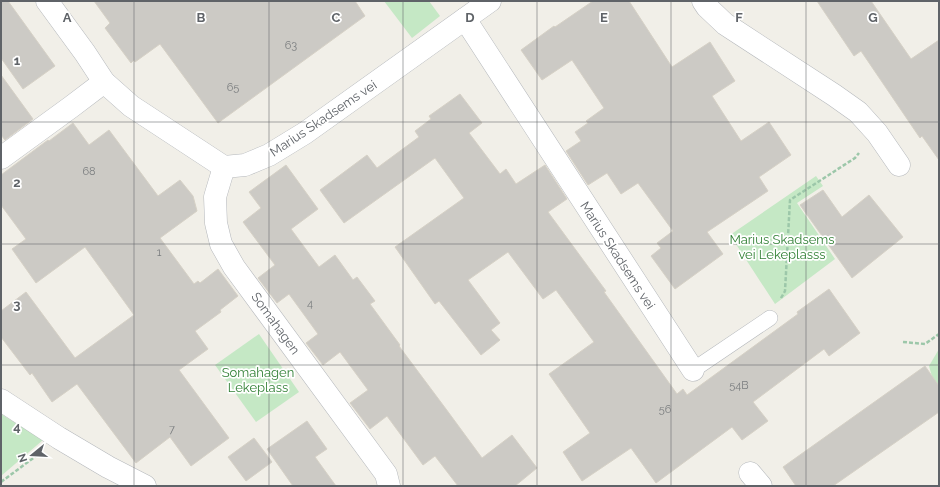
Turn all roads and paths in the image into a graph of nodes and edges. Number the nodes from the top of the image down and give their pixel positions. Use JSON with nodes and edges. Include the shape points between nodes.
{"nodes":[{"id":1,"x":47,"y":1,"type":"edge"},
{"id":2,"x":490,"y":1,"type":"edge"},
{"id":3,"x":703,"y":1,"type":"edge"},
{"id":4,"x":465,"y":19,"type":"junction"},
{"id":5,"x":104,"y":82,"type":"junction"},
{"id":6,"x":877,"y":133,"type":"junction"},
{"id":7,"x":1,"y":158,"type":"edge"},
{"id":8,"x":899,"y":165,"type":"dead end"},
{"id":9,"x":224,"y":167,"type":"junction"},
{"id":10,"x":770,"y":318,"type":"joint"},
{"id":11,"x":939,"y":334,"type":"edge"},
{"id":12,"x":903,"y":342,"type":"dead end"},
{"id":13,"x":693,"y":370,"type":"joint"},
{"id":14,"x":1,"y":400,"type":"edge"},
{"id":15,"x":59,"y":438,"type":"junction"},
{"id":16,"x":1,"y":482,"type":"edge"},
{"id":17,"x":145,"y":486,"type":"edge"},
{"id":18,"x":389,"y":486,"type":"edge"}],
"edges":[{"from":1,"to":5,"type":"street"},
{"from":2,"to":4,"type":"street","name":"Marius Skadsems vei"},
{"from":3,"to":6,"type":"street","via":[[725,24],[858,112]]},
{"from":4,"to":9,"type":"street","name":"Marius Skadsems vei","via":[[269,156],[244,165]]},
{"from":4,"to":13,"type":"street","name":"Marius Skadsems vei"},
{"from":5,"to":7,"type":"street"},
{"from":5,"to":9,"type":"street","via":[[131,106]]},
{"from":6,"to":8,"type":"street"},
{"from":6,"to":10,"type":"path","via":[[855,158],[790,200],[785,291]]},
{"from":9,"to":18,"type":"street","name":"Somahagen","via":[[215,197],[216,224],[222,244],[234,267],[386,474]]},
{"from":10,"to":13,"type":"lane"},
{"from":11,"to":12,"type":"path","via":[[925,344]]},
{"from":14,"to":15,"type":"street"},
{"from":15,"to":16,"type":"path"},
{"from":15,"to":17,"type":"street"}]}
